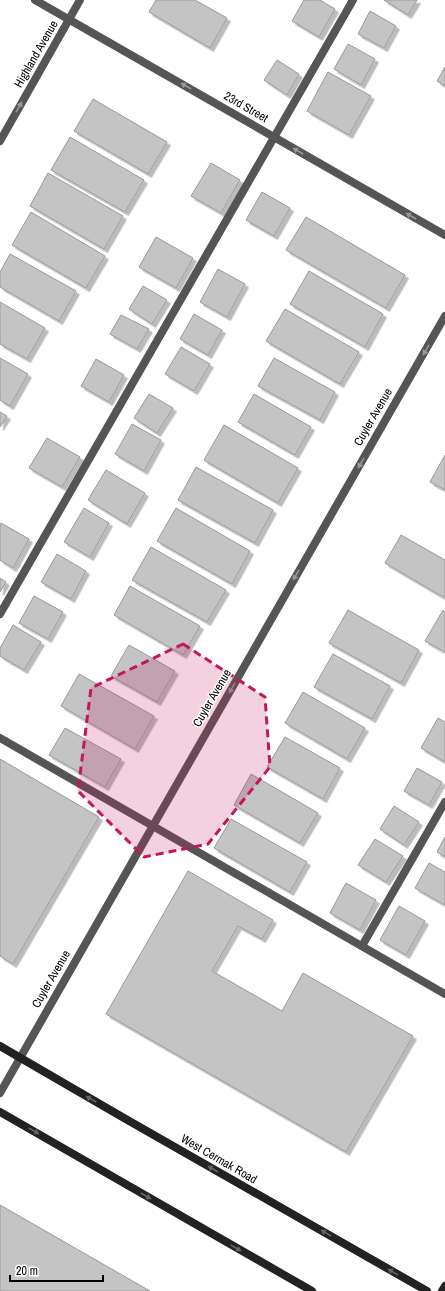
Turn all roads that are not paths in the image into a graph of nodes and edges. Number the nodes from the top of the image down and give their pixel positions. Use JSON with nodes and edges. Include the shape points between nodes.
{"nodes":[{"id":1,"x":35,"y":0,"type":"edge"},
{"id":2,"x":80,"y":0,"type":"edge"},
{"id":3,"x":352,"y":0,"type":"edge"},
{"id":4,"x":69,"y":20,"type":"junction"},
{"id":5,"x":274,"y":137,"type":"junction"},
{"id":6,"x":0,"y":140,"type":"edge"},
{"id":7,"x":445,"y":235,"type":"edge"},
{"id":8,"x":445,"y":316,"type":"edge"},
{"id":9,"x":0,"y":614,"type":"edge"},
{"id":10,"x":0,"y":738,"type":"edge"},
{"id":11,"x":445,"y":802,"type":"edge"},
{"id":12,"x":153,"y":826,"type":"junction"},
{"id":13,"x":362,"y":946,"type":"junction"},
{"id":14,"x":445,"y":994,"type":"edge"},
{"id":15,"x":0,"y":1046,"type":"edge"},
{"id":16,"x":20,"y":1058,"type":"junction"},
{"id":17,"x":0,"y":1092,"type":"edge"},
{"id":18,"x":0,"y":1112,"type":"edge"},
{"id":19,"x":445,"y":1286,"type":"edge"},
{"id":20,"x":312,"y":1291,"type":"edge"},
{"id":21,"x":427,"y":1291,"type":"edge"},
{"id":22,"x":442,"y":1291,"type":"edge"}],
"edges":[{"from":1,"to":4,"type":"street","name":"23rd Street"},
{"from":2,"to":4,"type":"street","name":"Highland Avenue"},
{"from":3,"to":5,"type":"street"},
{"from":5,"to":4,"type":"street","name":"23rd Street","one_way":true},
{"from":6,"to":4,"type":"street","name":"Highland Avenue","one_way":true},
{"from":7,"to":5,"type":"street","name":"23rd Street","one_way":true},
{"from":5,"to":9,"type":"street"},
{"from":8,"to":12,"type":"street","name":"Cuyler Avenue","one_way":true},
{"from":10,"to":12,"type":"street"},
{"from":11,"to":13,"type":"street"},
{"from":12,"to":13,"type":"street"},
{"from":12,"to":16,"type":"street","name":"Cuyler Avenue"},
{"from":13,"to":14,"type":"street"},
{"from":15,"to":16,"type":"main road","name":"West Cermak Road"},
{"from":16,"to":17,"type":"street","name":"Cuyler Avenue"},
{"from":21,"to":16,"type":"main road","name":"West Cermak Road","one_way":true},
{"from":18,"to":20,"type":"main road","one_way":true},
{"from":19,"to":22,"type":"main road"}]}
